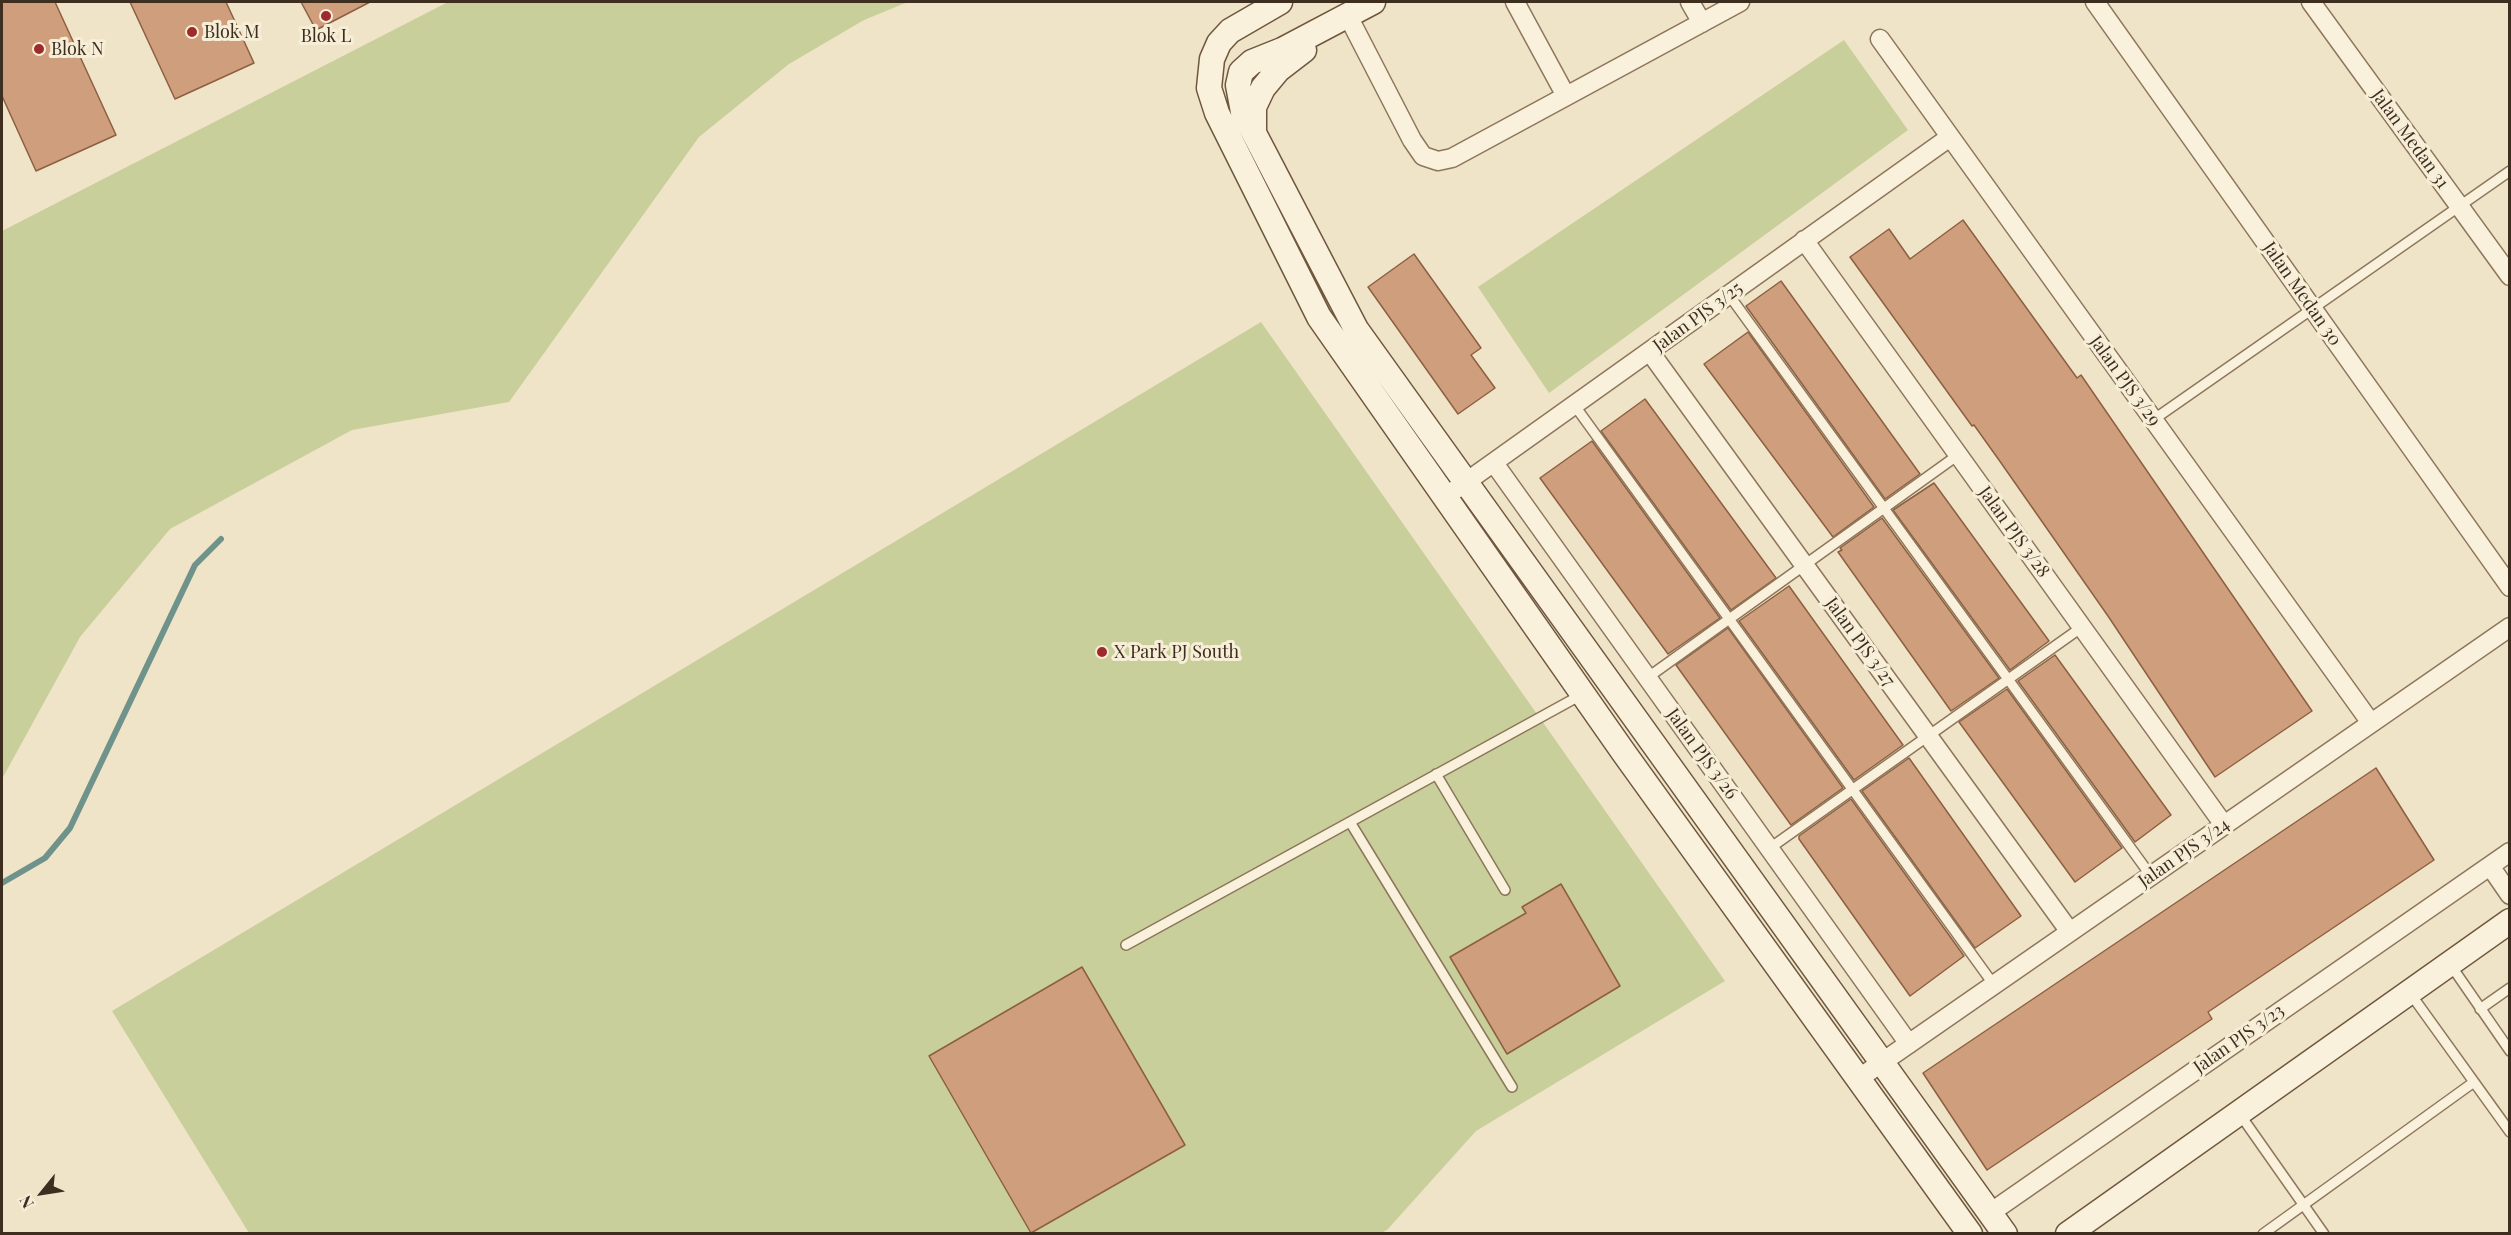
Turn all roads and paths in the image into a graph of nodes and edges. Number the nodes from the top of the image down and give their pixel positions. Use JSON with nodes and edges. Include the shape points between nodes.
{"nodes":[{"id":1,"x":1280,"y":2,"type":"edge"},
{"id":2,"x":1373,"y":2,"type":"edge"},
{"id":3,"x":1515,"y":2,"type":"edge"},
{"id":4,"x":1690,"y":2,"type":"edge"},
{"id":5,"x":1740,"y":2,"type":"edge"},
{"id":6,"x":2095,"y":2,"type":"edge"},
{"id":7,"x":2311,"y":2,"type":"edge"},
{"id":8,"x":1348,"y":16,"type":"junction"},
{"id":9,"x":1702,"y":23,"type":"junction"},
{"id":10,"x":1880,"y":39,"type":"dead end"},
{"id":11,"x":1212,"y":59,"type":"junction"},
{"id":12,"x":1241,"y":72,"type":"junction"},
{"id":13,"x":1566,"y":96,"type":"junction"},
{"id":14,"x":1254,"y":133,"type":"junction"},
{"id":15,"x":1950,"y":136,"type":"junction"},
{"id":16,"x":2510,"y":171,"type":"edge"},
{"id":17,"x":2459,"y":206,"type":"junction"},
{"id":18,"x":1804,"y":240,"type":"junction"},
{"id":19,"x":2510,"y":276,"type":"edge"},
{"id":20,"x":1729,"y":295,"type":"junction"},
{"id":21,"x":2313,"y":309,"type":"junction"},
{"id":22,"x":1650,"y":352,"type":"junction"},
{"id":23,"x":1575,"y":406,"type":"junction"},
{"id":24,"x":2153,"y":420,"type":"junction"},
{"id":25,"x":1958,"y":455,"type":"junction"},
{"id":26,"x":1494,"y":464,"type":"junction"},
{"id":27,"x":1467,"y":482,"type":"junction"},
{"id":28,"x":1445,"y":497,"type":"junction"},
{"id":29,"x":1884,"y":508,"type":"junction"},
{"id":30,"x":1805,"y":565,"type":"junction"},
{"id":31,"x":2510,"y":587,"type":"edge"},
{"id":32,"x":1730,"y":620,"type":"junction"},
{"id":33,"x":2082,"y":627,"type":"junction"},
{"id":34,"x":2510,"y":627,"type":"edge"},
{"id":35,"x":1647,"y":678,"type":"junction"},
{"id":36,"x":2008,"y":679,"type":"junction"},
{"id":37,"x":1583,"y":694,"type":"junction"},
{"id":38,"x":2371,"y":723,"type":"junction"},
{"id":39,"x":1928,"y":736,"type":"junction"},
{"id":40,"x":1436,"y":774,"type":"junction"},
{"id":41,"x":1852,"y":790,"type":"junction"},
{"id":42,"x":1350,"y":822,"type":"junction"},
{"id":43,"x":2224,"y":825,"type":"junction"},
{"id":44,"x":1770,"y":848,"type":"junction"},
{"id":45,"x":2510,"y":852,"type":"edge"},
{"id":46,"x":2490,"y":866,"type":"junction"},
{"id":47,"x":2151,"y":876,"type":"junction"},
{"id":48,"x":1505,"y":890,"type":"dead end"},
{"id":49,"x":2510,"y":894,"type":"edge"},
{"id":50,"x":2510,"y":921,"type":"edge"},
{"id":51,"x":2070,"y":932,"type":"junction"},
{"id":52,"x":1126,"y":945,"type":"dead end"},
{"id":53,"x":2449,"y":963,"type":"junction"},
{"id":54,"x":1994,"y":985,"type":"junction"},
{"id":55,"x":2510,"y":988,"type":"edge"},
{"id":56,"x":2409,"y":992,"type":"junction"},
{"id":57,"x":2480,"y":1009,"type":"junction"},
{"id":58,"x":1909,"y":1044,"type":"junction"},
{"id":59,"x":2510,"y":1050,"type":"edge"},
{"id":60,"x":1881,"y":1064,"type":"junction"},
{"id":61,"x":1858,"y":1079,"type":"junction"},
{"id":62,"x":2474,"y":1082,"type":"junction"},
{"id":63,"x":1512,"y":1087,"type":"dead end"},
{"id":64,"x":2239,"y":1113,"type":"junction"},
{"id":65,"x":2510,"y":1132,"type":"edge"},
{"id":66,"x":2303,"y":1204,"type":"junction"},
{"id":67,"x":1990,"y":1213,"type":"junction"},
{"id":68,"x":1970,"y":1233,"type":"edge"},
{"id":69,"x":2005,"y":1233,"type":"edge"},
{"id":70,"x":2068,"y":1233,"type":"edge"},
{"id":71,"x":2263,"y":1233,"type":"edge"},
{"id":72,"x":2324,"y":1233,"type":"edge"}],
"edges":[{"from":1,"to":11,"type":"main road","via":[[1230,31]]},
{"from":2,"to":8,"type":"main road"},
{"from":3,"to":13,"type":"street"},
{"from":4,"to":9,"type":"street"},
{"from":5,"to":9,"type":"street"},
{"from":6,"to":21,"type":"street","name":"Jalan Medan 30"},
{"from":7,"to":17,"type":"street","name":"Jalan Medan 31"},
{"from":8,"to":12,"type":"main road","via":[[1252,62]]},
{"from":8,"to":13,"type":"street","via":[[1424,156],[1438,161],[1452,158]]},
{"from":8,"to":14,"type":"main road","via":[[1278,70],[1263,88],[1254,107]]},
{"from":9,"to":13,"type":"street"},
{"from":10,"to":15,"type":"street","name":"Jalan PJS 3/29"},
{"from":11,"to":12,"type":"main road"},
{"from":11,"to":28,"type":"main road","via":[[1209,88],[1217,113],[1319,317]]},
{"from":12,"to":14,"type":"main road","via":[[1238,96]]},
{"from":14,"to":27,"type":"main road","via":[[1356,329]]},
{"from":15,"to":18,"type":"street","name":"Jalan PJS 3/25"},
{"from":15,"to":24,"type":"street","name":"Jalan PJS 3/29"},
{"from":16,"to":17,"type":"lane"},
{"from":17,"to":19,"type":"street","name":"Jalan Medan 31"},
{"from":17,"to":21,"type":"lane"},
{"from":18,"to":20,"type":"street","name":"Jalan PJS 3/25"},
{"from":18,"to":25,"type":"street","name":"Jalan PJS 3/28"},
{"from":20,"to":22,"type":"street","name":"Jalan PJS 3/25"},
{"from":20,"to":29,"type":"lane"},
{"from":21,"to":24,"type":"lane"},
{"from":21,"to":31,"type":"street","name":"Jalan Medan 30"},
{"from":22,"to":23,"type":"street","name":"Jalan PJS 3/25"},
{"from":22,"to":30,"type":"street","name":"Jalan PJS 3/27"},
{"from":23,"to":26,"type":"street","name":"Jalan PJS 3/25"},
{"from":23,"to":32,"type":"lane"},
{"from":24,"to":38,"type":"street","name":"Jalan PJS 3/29"},
{"from":25,"to":29,"type":"lane"},
{"from":25,"to":33,"type":"street","name":"Jalan PJS 3/28"},
{"from":26,"to":27,"type":"street","name":"Jalan PJS 3/25"},
{"from":26,"to":35,"type":"street","name":"Jalan PJS 3/26"},
{"from":27,"to":28,"type":"street","name":"Jalan PJS 3/25"},
{"from":27,"to":60,"type":"main road"},
{"from":28,"to":37,"type":"main road"},
{"from":29,"to":30,"type":"lane"},
{"from":29,"to":36,"type":"lane"},
{"from":30,"to":32,"type":"lane"},
{"from":30,"to":39,"type":"street","name":"Jalan PJS 3/27"},
{"from":32,"to":35,"type":"lane"},
{"from":32,"to":41,"type":"lane"},
{"from":33,"to":36,"type":"lane"},
{"from":33,"to":43,"type":"street","name":"Jalan PJS 3/28"},
{"from":34,"to":38,"type":"street","name":"Jalan PJS 3/24"},
{"from":35,"to":44,"type":"street","name":"Jalan PJS 3/26"},
{"from":36,"to":39,"type":"lane"},
{"from":36,"to":47,"type":"lane"},
{"from":37,"to":40,"type":"lane"},
{"from":37,"to":61,"type":"main road"},
{"from":38,"to":43,"type":"street","name":"Jalan PJS 3/24"},
{"from":39,"to":41,"type":"lane"},
{"from":39,"to":51,"type":"street","name":"Jalan PJS 3/27"},
{"from":40,"to":42,"type":"lane"},
{"from":40,"to":48,"type":"lane"},
{"from":41,"to":44,"type":"lane"},
{"from":41,"to":54,"type":"lane"},
{"from":42,"to":52,"type":"lane"},
{"from":42,"to":63,"type":"lane"},
{"from":43,"to":47,"type":"street","name":"Jalan PJS 3/24"},
{"from":44,"to":58,"type":"street","name":"Jalan PJS 3/26"},
{"from":45,"to":46,"type":"street","name":"Jalan PJS 3/23"},
{"from":46,"to":49,"type":"street"},
{"from":46,"to":67,"type":"street","name":"Jalan PJS 3/23"},
{"from":47,"to":51,"type":"street","name":"Jalan PJS 3/24"},
{"from":50,"to":53,"type":"main road"},
{"from":51,"to":54,"type":"street","name":"Jalan PJS 3/24"},
{"from":53,"to":56,"type":"main road"},
{"from":53,"to":57,"type":"lane"},
{"from":54,"to":58,"type":"street","name":"Jalan PJS 3/24"},
{"from":55,"to":57,"type":"lane"},
{"from":56,"to":62,"type":"lane"},
{"from":56,"to":64,"type":"main road"},
{"from":57,"to":59,"type":"lane"},
{"from":58,"to":60,"type":"street","name":"Jalan PJS 3/24"},
{"from":60,"to":61,"type":"street","name":"Jalan PJS 3/24"},
{"from":60,"to":67,"type":"main road"},
{"from":61,"to":68,"type":"main road"},
{"from":62,"to":65,"type":"lane"},
{"from":62,"to":66,"type":"lane"},
{"from":64,"to":66,"type":"lane"},
{"from":64,"to":70,"type":"main road"},
{"from":66,"to":71,"type":"lane"},
{"from":66,"to":72,"type":"lane"},
{"from":67,"to":69,"type":"main road"}]}
